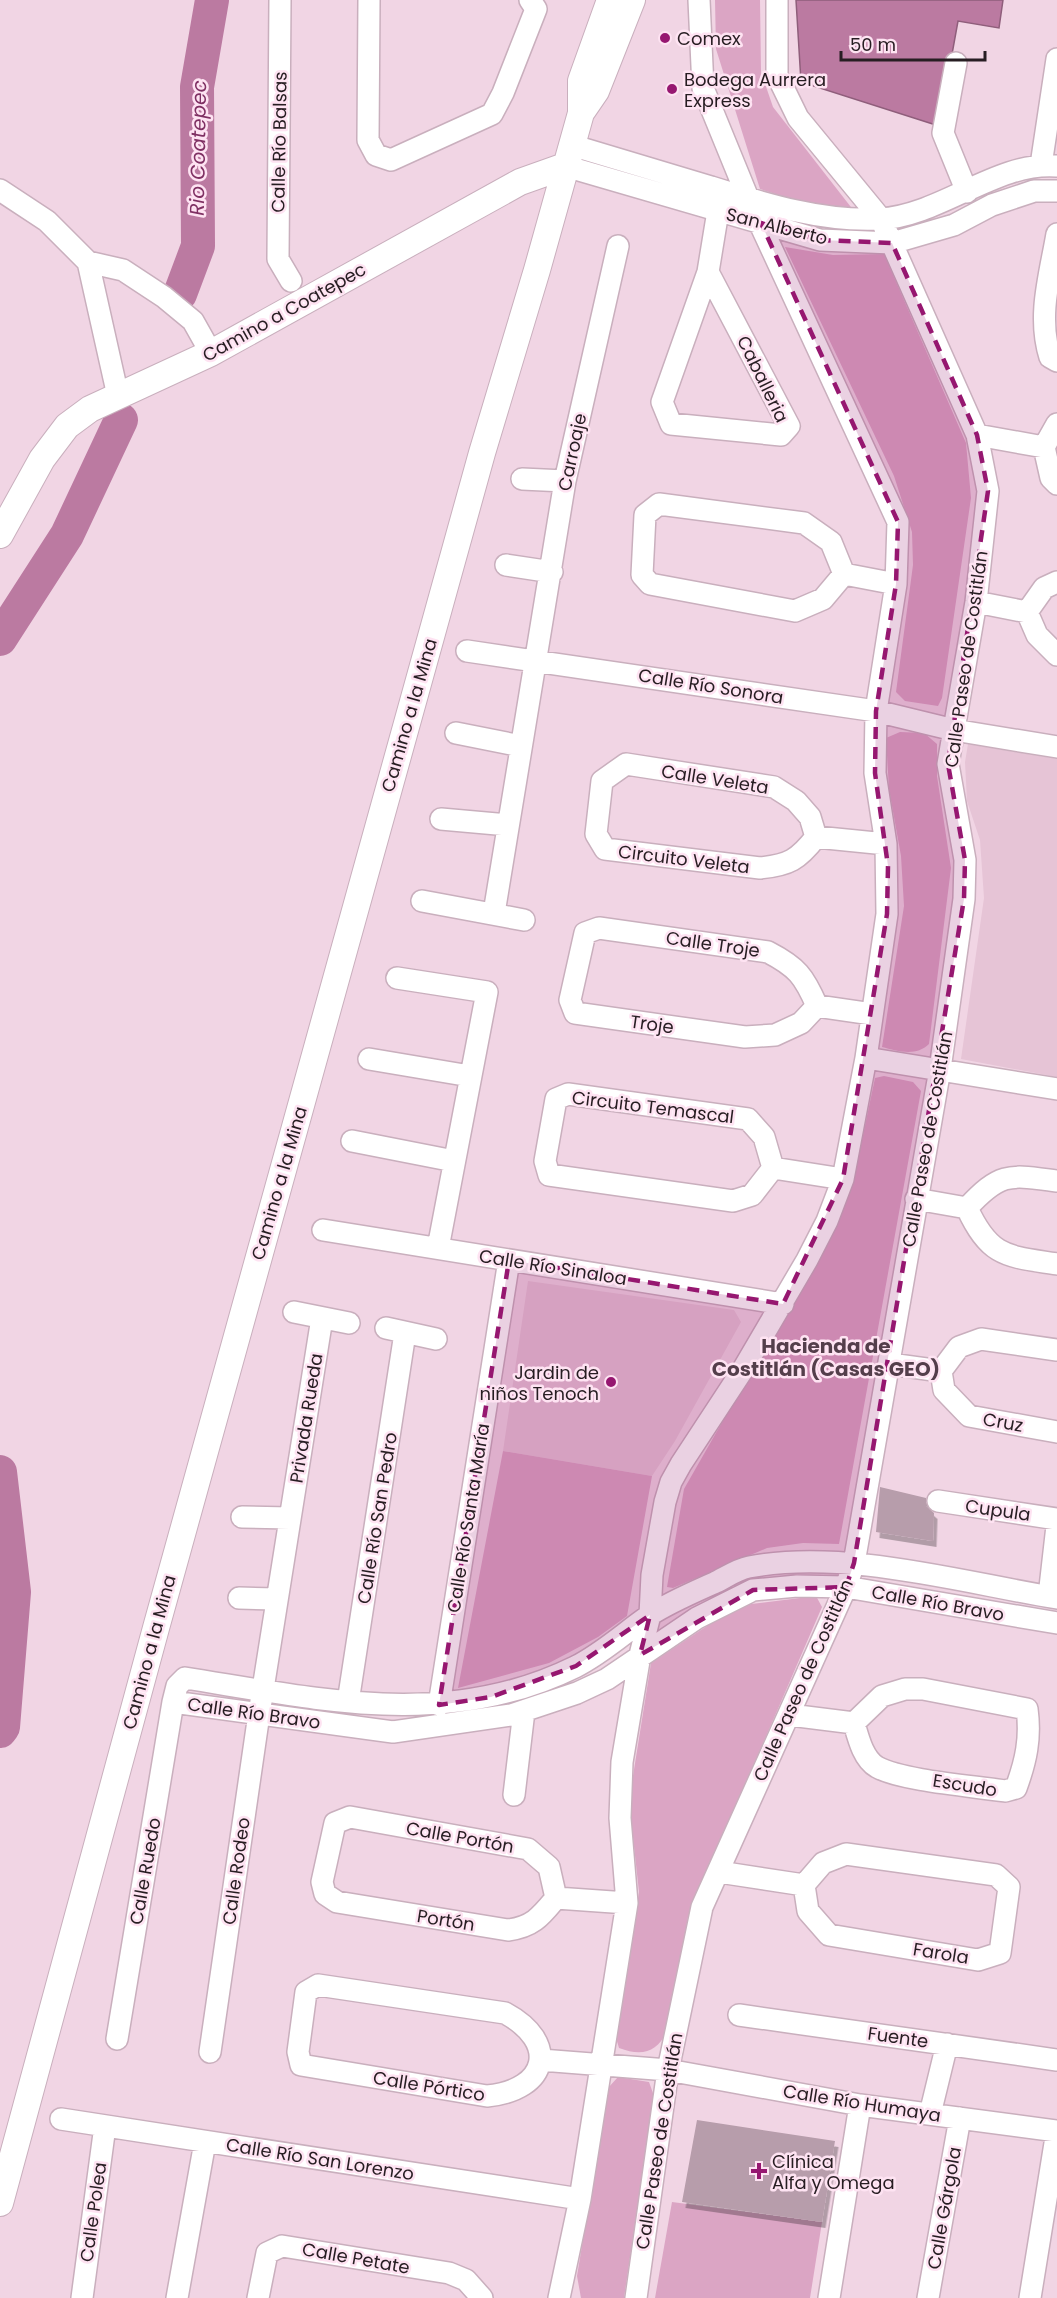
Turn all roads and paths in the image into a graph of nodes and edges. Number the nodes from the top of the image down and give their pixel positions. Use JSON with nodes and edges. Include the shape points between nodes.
{"nodes":[{"id":1,"x":280,"y":0,"type":"edge"},
{"id":2,"x":369,"y":0,"type":"edge"},
{"id":3,"x":530,"y":0,"type":"edge"},
{"id":4,"x":610,"y":0,"type":"edge"},
{"id":5,"x":632,"y":0,"type":"edge"},
{"id":6,"x":699,"y":0,"type":"edge"},
{"id":7,"x":777,"y":0,"type":"edge"},
{"id":8,"x":1057,"y":59,"type":"edge"},
{"id":9,"x":956,"y":63,"type":"dead end"},
{"id":10,"x":581,"y":112,"type":"junction"},
{"id":11,"x":568,"y":156,"type":"junction"},
{"id":12,"x":1049,"y":165,"type":"edge"},
{"id":13,"x":0,"y":190,"type":"edge"},
{"id":14,"x":1057,"y":191,"type":"edge"},
{"id":15,"x":967,"y":192,"type":"junction"},
{"id":16,"x":748,"y":198,"type":"junction"},
{"id":17,"x":718,"y":211,"type":"junction"},
{"id":18,"x":881,"y":219,"type":"junction"},
{"id":19,"x":761,"y":223,"type":"junction"},
{"id":20,"x":1057,"y":234,"type":"edge"},
{"id":21,"x":892,"y":243,"type":"junction"},
{"id":22,"x":618,"y":246,"type":"dead end"},
{"id":23,"x":88,"y":262,"type":"junction"},
{"id":24,"x":708,"y":272,"type":"junction"},
{"id":25,"x":1053,"y":278,"type":"edge"},
{"id":26,"x":291,"y":281,"type":"dead end"},
{"id":27,"x":211,"y":353,"type":"junction"},
{"id":28,"x":1053,"y":359,"type":"edge"},
{"id":29,"x":118,"y":396,"type":"junction"},
{"id":30,"x":1057,"y":424,"type":"edge"},
{"id":31,"x":977,"y":435,"type":"junction"},
{"id":32,"x":1044,"y":447,"type":"junction"},
{"id":33,"x":522,"y":479,"type":"dead end"},
{"id":34,"x":565,"y":481,"type":"junction"},
{"id":35,"x":1057,"y":484,"type":"edge"},
{"id":36,"x":0,"y":535,"type":"edge"},
{"id":37,"x":506,"y":565,"type":"dead end"},
{"id":38,"x":552,"y":572,"type":"junction"},
{"id":39,"x":844,"y":574,"type":"junction"},
{"id":40,"x":1057,"y":582,"type":"edge"},
{"id":41,"x":896,"y":584,"type":"junction"},
{"id":42,"x":975,"y":602,"type":"junction"},
{"id":43,"x":1027,"y":612,"type":"junction"},
{"id":44,"x":467,"y":651,"type":"dead end"},
{"id":45,"x":1057,"y":655,"type":"edge"},
{"id":46,"x":535,"y":659,"type":"junction"},
{"id":47,"x":876,"y":711,"type":"junction"},
{"id":48,"x":954,"y":730,"type":"junction"},
{"id":49,"x":456,"y":733,"type":"dead end"},
{"id":50,"x":520,"y":746,"type":"junction"},
{"id":51,"x":1057,"y":747,"type":"edge"},
{"id":52,"x":626,"y":765,"type":"joint"},
{"id":53,"x":441,"y":819,"type":"dead end"},
{"id":54,"x":508,"y":825,"type":"junction"},
{"id":55,"x":816,"y":837,"type":"junction"},
{"id":56,"x":886,"y":844,"type":"junction"},
{"id":57,"x":422,"y":901,"type":"dead end"},
{"id":58,"x":494,"y":913,"type":"junction"},
{"id":59,"x":524,"y":920,"type":"dead end"},
{"id":60,"x":599,"y":928,"type":"joint"},
{"id":61,"x":398,"y":978,"type":"dead end"},
{"id":62,"x":818,"y":1006,"type":"junction"},
{"id":63,"x":873,"y":1014,"type":"junction"},
{"id":64,"x":866,"y":1058,"type":"junction"},
{"id":65,"x":369,"y":1059,"type":"dead end"},
{"id":66,"x":940,"y":1069,"type":"junction"},
{"id":67,"x":470,"y":1076,"type":"junction"},
{"id":68,"x":1057,"y":1089,"type":"edge"},
{"id":69,"x":352,"y":1141,"type":"dead end"},
{"id":70,"x":454,"y":1161,"type":"junction"},
{"id":71,"x":773,"y":1168,"type":"junction"},
{"id":72,"x":843,"y":1179,"type":"junction"},
{"id":73,"x":1057,"y":1181,"type":"edge"},
{"id":74,"x":916,"y":1199,"type":"junction"},
{"id":75,"x":967,"y":1208,"type":"junction"},
{"id":76,"x":323,"y":1230,"type":"dead end"},
{"id":77,"x":438,"y":1248,"type":"junction"},
{"id":78,"x":509,"y":1260,"type":"junction"},
{"id":79,"x":1057,"y":1264,"type":"edge"},
{"id":80,"x":783,"y":1304,"type":"junction"},
{"id":81,"x":294,"y":1312,"type":"dead end"},
{"id":82,"x":321,"y":1318,"type":"junction"},
{"id":83,"x":350,"y":1323,"type":"dead end"},
{"id":84,"x":436,"y":1339,"type":"dead end"},
{"id":85,"x":1057,"y":1350,"type":"edge"},
{"id":86,"x":890,"y":1364,"type":"junction"},
{"id":87,"x":940,"y":1371,"type":"junction"},
{"id":88,"x":1057,"y":1431,"type":"edge"},
{"id":89,"x":938,"y":1502,"type":"dead end"},
{"id":90,"x":242,"y":1517,"type":"dead end"},
{"id":91,"x":290,"y":1518,"type":"junction"},
{"id":92,"x":1057,"y":1519,"type":"edge"},
{"id":93,"x":1057,"y":1526,"type":"edge"},
{"id":94,"x":854,"y":1563,"type":"junction"},
{"id":95,"x":846,"y":1587,"type":"junction"},
{"id":96,"x":1053,"y":1597,"type":"edge"},
{"id":97,"x":240,"y":1598,"type":"dead end"},
{"id":98,"x":277,"y":1599,"type":"junction"},
{"id":99,"x":650,"y":1615,"type":"junction"},
{"id":100,"x":1057,"y":1623,"type":"edge"},
{"id":101,"x":640,"y":1655,"type":"junction"},
{"id":102,"x":263,"y":1690,"type":"junction"},
{"id":103,"x":173,"y":1702,"type":"junction"},
{"id":104,"x":348,"y":1702,"type":"junction"},
{"id":105,"x":438,"y":1705,"type":"junction"},
{"id":106,"x":524,"y":1711,"type":"junction"},
{"id":107,"x":259,"y":1714,"type":"junction"},
{"id":108,"x":790,"y":1715,"type":"junction"},
{"id":109,"x":854,"y":1723,"type":"junction"},
{"id":110,"x":514,"y":1795,"type":"dead end"},
{"id":111,"x":719,"y":1872,"type":"junction"},
{"id":112,"x":804,"y":1886,"type":"junction"},
{"id":113,"x":325,"y":1894,"type":"joint"},
{"id":114,"x":556,"y":1898,"type":"junction"},
{"id":115,"x":627,"y":1903,"type":"junction"},
{"id":116,"x":739,"y":2015,"type":"dead end"},
{"id":117,"x":117,"y":2039,"type":"dead end"},
{"id":118,"x":947,"y":2044,"type":"junction"},
{"id":119,"x":210,"y":2052,"type":"dead end"},
{"id":120,"x":541,"y":2060,"type":"junction"},
{"id":121,"x":1057,"y":2060,"type":"edge"},
{"id":122,"x":599,"y":2064,"type":"junction"},
{"id":123,"x":668,"y":2070,"type":"junction"},
{"id":124,"x":860,"y":2105,"type":"junction"},
{"id":125,"x":930,"y":2114,"type":"junction"},
{"id":126,"x":960,"y":2118,"type":"junction"},
{"id":127,"x":61,"y":2119,"type":"dead end"},
{"id":128,"x":105,"y":2126,"type":"junction"},
{"id":129,"x":1057,"y":2131,"type":"edge"},
{"id":130,"x":205,"y":2142,"type":"junction"},
{"id":131,"x":580,"y":2199,"type":"junction"},
{"id":132,"x":0,"y":2203,"type":"edge"},
{"id":133,"x":82,"y":2298,"type":"edge"},
{"id":134,"x":177,"y":2298,"type":"edge"},
{"id":135,"x":258,"y":2298,"type":"edge"},
{"id":136,"x":482,"y":2298,"type":"edge"},
{"id":137,"x":559,"y":2298,"type":"edge"},
{"id":138,"x":636,"y":2298,"type":"edge"},
{"id":139,"x":829,"y":2298,"type":"edge"},
{"id":140,"x":928,"y":2298,"type":"edge"},
{"id":141,"x":1030,"y":2298,"type":"edge"}],
"edges":[{"from":1,"to":26,"type":"street","name":"Calle Río Balsas","via":[[278,259]]},
{"from":2,"to":3,"type":"street","via":[[368,140],[376,155],[391,160],[492,114],[536,9]]},
{"from":4,"to":10,"type":"main road","via":[[581,81]]},
{"from":5,"to":10,"type":"main road","via":[[596,91]]},
{"from":6,"to":16,"type":"street","via":[[703,88]]},
{"from":7,"to":18,"type":"street","name":"Calle Paseo de Costitlán","via":[[777,75],[798,118]]},
{"from":8,"to":12,"type":"street"},
{"from":9,"to":15,"type":"street","via":[[943,133]]},
{"from":10,"to":11,"type":"main road"},
{"from":11,"to":16,"type":"street","name":"San Alberto"},
{"from":11,"to":17,"type":"street","name":"San Alberto"},
{"from":11,"to":27,"type":"main road","name":"Camino a Coatepec"},
{"from":11,"to":132,"type":"main road","name":"Camino a la Mina","via":[[469,499]]},
{"from":12,"to":15,"type":"street","name":"San Alberto","via":[[1012,172]]},
{"from":13,"to":23,"type":"street","via":[[47,220]]},
{"from":14,"to":21,"type":"street","name":"San Alberto","via":[[1034,191],[954,225]]},
{"from":15,"to":18,"type":"street","name":"San Alberto"},
{"from":16,"to":18,"type":"street","name":"San Alberto","via":[[818,216]]},
{"from":16,"to":19,"type":"street"},
{"from":17,"to":19,"type":"street","name":"San Alberto"},
{"from":17,"to":24,"type":"street","name":"Caballeria"},
{"from":18,"to":21,"type":"street","name":"Calle Paseo de Costitlán"},
{"from":19,"to":21,"type":"street","name":"San Alberto","via":[[820,240]]},
{"from":19,"to":41,"type":"street","via":[[898,522]]},
{"from":20,"to":25,"type":"street"},
{"from":21,"to":31,"type":"street","name":"Calle Paseo de Costitlán"},
{"from":22,"to":34,"type":"street","name":"Carroaje"},
{"from":23,"to":27,"type":"street","via":[[123,270],[164,297],[193,321]]},
{"from":23,"to":29,"type":"street"},
{"from":24,"to":24,"type":"street","name":"Caballeria","via":[[662,402],[671,424],[781,435],[789,426]]},
{"from":25,"to":28,"type":"street","via":[[1043,336]]},
{"from":27,"to":29,"type":"main road","name":"Camino a Coatepec"},
{"from":29,"to":36,"type":"main road","name":"Camino a Coatepec","via":[[67,426],[42,459]]},
{"from":30,"to":32,"type":"street"},
{"from":31,"to":32,"type":"street"},
{"from":31,"to":42,"type":"street","name":"Calle Paseo de Costitlán","via":[[988,491]]},
{"from":32,"to":35,"type":"street","via":[[1051,478]]},
{"from":33,"to":34,"type":"street"},
{"from":34,"to":38,"type":"street","name":"Carroaje"},
{"from":37,"to":38,"type":"street"},
{"from":38,"to":46,"type":"street","name":"Carroaje"},
{"from":39,"to":39,"type":"street","via":[[831,542],[804,524],[658,504],[645,515],[642,575],[650,584],[795,611],[823,599]]},
{"from":39,"to":41,"type":"street"},
{"from":40,"to":43,"type":"street","via":[[1044,588]]},
{"from":41,"to":47,"type":"street"},
{"from":42,"to":43,"type":"street"},
{"from":42,"to":48,"type":"street","name":"Calle Paseo de Costitlán"},
{"from":43,"to":45,"type":"street","via":[[1037,635]]},
{"from":44,"to":46,"type":"street","name":"Calle Río Sonora"},
{"from":46,"to":47,"type":"street","name":"Calle Río Sonora"},
{"from":46,"to":50,"type":"street","name":"Carroaje"},
{"from":47,"to":48,"type":"street","name":"Calle Río Sonora"},
{"from":47,"to":56,"type":"street","via":[[875,773]]},
{"from":48,"to":51,"type":"street","name":"Calle Río Sonora"},
{"from":48,"to":66,"type":"street","name":"Calle Paseo de Costitlán","via":[[948,764],[965,860],[964,899]]},
{"from":49,"to":50,"type":"street"},
{"from":50,"to":54,"type":"street","name":"Carroaje"},
{"from":52,"to":55,"type":"street","name":"Calle Veleta","via":[[774,787],[796,801],[810,817]]},
{"from":52,"to":55,"type":"street","name":"Circuito Veleta","via":[[602,781],[596,834],[605,849],[760,868],[785,866],[804,853]]},
{"from":53,"to":54,"type":"street"},
{"from":54,"to":58,"type":"street","name":"Carroaje"},
{"from":55,"to":56,"type":"street"},
{"from":56,"to":63,"type":"street","via":[[887,914]]},
{"from":57,"to":58,"type":"street"},
{"from":58,"to":59,"type":"street"},
{"from":60,"to":62,"type":"street","name":"Calle Troje","via":[[768,952],[791,964]]},
{"from":60,"to":62,"type":"street","name":"Troje","via":[[585,933],[570,1000],[575,1013],[745,1037],[775,1035],[801,1023]]},
{"from":61,"to":67,"type":"street","via":[[487,992]]},
{"from":62,"to":63,"type":"street"},
{"from":63,"to":64,"type":"street"},
{"from":64,"to":66,"type":"street"},
{"from":64,"to":72,"type":"street"},
{"from":65,"to":67,"type":"street"},
{"from":66,"to":68,"type":"street"},
{"from":66,"to":74,"type":"street","name":"Calle Paseo de Costitlán"},
{"from":67,"to":70,"type":"street"},
{"from":69,"to":70,"type":"street"},
{"from":70,"to":77,"type":"street"},
{"from":71,"to":71,"type":"street","name":"Circuito Temascal","via":[[752,1195],[733,1201],[549,1175],[545,1161],[556,1099],[568,1094],[748,1119],[764,1137]]},
{"from":71,"to":72,"type":"street"},
{"from":72,"to":80,"type":"street","via":[[827,1221]]},
{"from":73,"to":75,"type":"street","via":[[1005,1177],[984,1189]]},
{"from":74,"to":75,"type":"street"},
{"from":74,"to":86,"type":"street","name":"Calle Paseo de Costitlán"},
{"from":75,"to":79,"type":"street","via":[[991,1246],[1007,1256]]},
{"from":76,"to":77,"type":"street","name":"Calle Río Sinaloa"},
{"from":77,"to":78,"type":"street","name":"Calle Río Sinaloa"},
{"from":78,"to":80,"type":"street","name":"Calle Río Sinaloa"},
{"from":78,"to":105,"type":"street","name":"Calle Río Santa María"},
{"from":80,"to":99,"type":"street","via":[[671,1482],[652,1575]]},
{"from":81,"to":82,"type":"street"},
{"from":82,"to":83,"type":"street"},
{"from":82,"to":91,"type":"street","name":"Privada Rueda"},
{"from":84,"to":104,"type":"street","name":"Calle Río San Pedro","via":[[396,1331]]},
{"from":85,"to":87,"type":"street","via":[[981,1339],[959,1347]]},
{"from":86,"to":87,"type":"street"},
{"from":86,"to":94,"type":"street","name":"Calle Paseo de Costitlán"},
{"from":87,"to":88,"type":"street","name":"Cruz","via":[[944,1390],[969,1416]]},
{"from":89,"to":92,"type":"street","name":"Cupula"},
{"from":90,"to":91,"type":"street"},
{"from":91,"to":98,"type":"street","name":"Privada Rueda"},
{"from":93,"to":96,"type":"street"},
{"from":94,"to":95,"type":"street","name":"Calle Paseo de Costitlán"},
{"from":94,"to":96,"type":"street","name":"Calle Río Bravo"},
{"from":94,"to":99,"type":"street","name":"Calle Río Bravo","via":[[794,1561],[746,1567]]},
{"from":95,"to":100,"type":"street","name":"Calle Río Bravo"},
{"from":95,"to":101,"type":"street","name":"Calle Río Bravo","via":[[753,1590],[697,1618]]},
{"from":95,"to":108,"type":"street","name":"Calle Paseo de Costitlán"},
{"from":97,"to":98,"type":"street"},
{"from":98,"to":102,"type":"street","name":"Privada Rueda"},
{"from":99,"to":101,"type":"street"},
{"from":99,"to":105,"type":"street","name":"Calle Río Bravo","via":[[617,1642],[530,1686]]},
{"from":101,"to":106,"type":"street","name":"Calle Río Bravo","via":[[578,1693]]},
{"from":101,"to":115,"type":"street","via":[[622,1762],[620,1818]]},
{"from":102,"to":103,"type":"street","name":"Calle Río Bravo","via":[[185,1678],[177,1686]]},
{"from":102,"to":104,"type":"street","name":"Calle Río Bravo"},
{"from":102,"to":107,"type":"street","name":"Calle Rodeo"},
{"from":103,"to":107,"type":"street","name":"Calle Río Bravo"},
{"from":103,"to":117,"type":"street","name":"Calle Ruedo"},
{"from":104,"to":105,"type":"street","name":"Calle Río Bravo"},
{"from":106,"to":107,"type":"street","name":"Calle Río Bravo","via":[[393,1732]]},
{"from":106,"to":110,"type":"street"},
{"from":107,"to":119,"type":"street","name":"Calle Rodeo"},
{"from":108,"to":109,"type":"street"},
{"from":108,"to":111,"type":"street","name":"Calle Paseo de Costitlán"},
{"from":109,"to":109,"type":"street","name":"Escudo","via":[[882,1696],[905,1689],[923,1689],[1027,1709],[1030,1732],[1016,1788],[1005,1791],[899,1774],[875,1766],[860,1744]]},
{"from":111,"to":112,"type":"street"},
{"from":111,"to":123,"type":"street","name":"Calle Paseo de Costitlán","via":[[702,1908]]},
{"from":112,"to":112,"type":"street","name":"Farola","via":[[823,1863],[846,1854],[996,1875],[1009,1887],[1000,1953],[978,1960],[829,1935],[808,1911]]},
{"from":113,"to":114,"type":"street","name":"Portón","via":[[337,1902],[508,1930],[524,1928],[538,1920]]},
{"from":113,"to":114,"type":"street","name":"Calle Portón","via":[[322,1882],[330,1839],[336,1823],[350,1817],[528,1849],[549,1867]]},
{"from":114,"to":115,"type":"street"},
{"from":115,"to":122,"type":"street"},
{"from":116,"to":118,"type":"street","name":"Fuente"},
{"from":118,"to":121,"type":"street","name":"Fuente"},
{"from":118,"to":125,"type":"street"},
{"from":120,"to":120,"type":"street","name":"Calle Pórtico","via":[[538,2044],[524,2023],[505,2013],[318,1985],[306,1992],[298,2052],[301,2065],[488,2096],[510,2094],[531,2082]]},
{"from":120,"to":122,"type":"street","name":"Calle Río Humaya"},
{"from":122,"to":123,"type":"street","name":"Calle Río Humaya"},
{"from":122,"to":131,"type":"street"},
{"from":123,"to":124,"type":"street","name":"Calle Río Humaya"},
{"from":123,"to":138,"type":"street","name":"Calle Paseo de Costitlán"},
{"from":124,"to":125,"type":"street","name":"Calle Río Humaya"},
{"from":124,"to":139,"type":"street"},
{"from":125,"to":126,"type":"street","name":"Calle Río Humaya"},
{"from":126,"to":129,"type":"street","name":"Calle Río Humaya"},
{"from":126,"to":140,"type":"street","name":"Calle Gárgola"},
{"from":127,"to":128,"type":"street","name":"Calle Río San Lorenzo"},
{"from":128,"to":130,"type":"street","name":"Calle Río San Lorenzo"},
{"from":128,"to":133,"type":"street","name":"Calle Polea"},
{"from":129,"to":141,"type":"street"},
{"from":130,"to":131,"type":"street","name":"Calle Río San Lorenzo"},
{"from":130,"to":134,"type":"street"},
{"from":131,"to":137,"type":"street"},
{"from":135,"to":136,"type":"street","name":"Calle Petate","via":[[267,2253],[282,2246],[449,2273],[466,2280]]}]}
